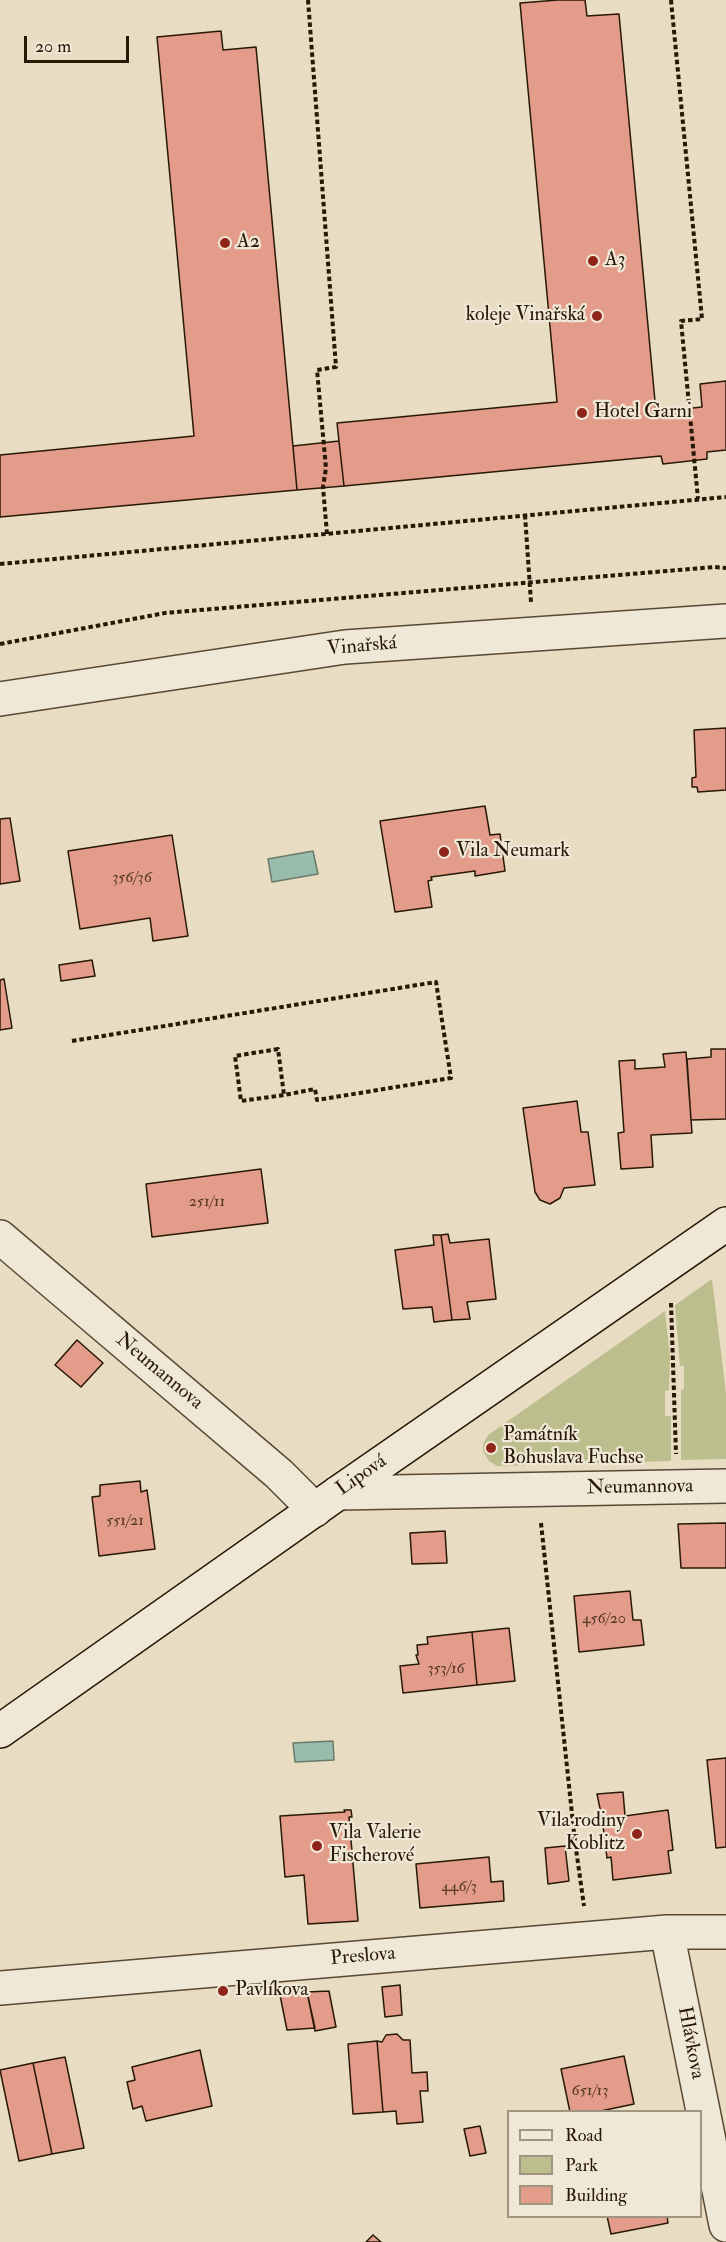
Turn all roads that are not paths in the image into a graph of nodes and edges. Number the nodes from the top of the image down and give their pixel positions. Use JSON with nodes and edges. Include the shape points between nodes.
{"nodes":[{"id":1,"x":726,"y":621,"type":"edge"},
{"id":2,"x":0,"y":699,"type":"edge"},
{"id":3,"x":726,"y":1224,"type":"edge"},
{"id":4,"x":0,"y":1237,"type":"edge"},
{"id":5,"x":726,"y":1486,"type":"edge"},
{"id":6,"x":327,"y":1501,"type":"junction"},
{"id":7,"x":0,"y":1731,"type":"edge"},
{"id":8,"x":667,"y":1932,"type":"junction"},
{"id":9,"x":726,"y":1932,"type":"edge"},
{"id":10,"x":0,"y":1988,"type":"edge"},
{"id":11,"x":726,"y":2225,"type":"edge"}],
"edges":[{"from":1,"to":2,"type":"street","name":"Vinařská","via":[[345,647]]},
{"from":3,"to":6,"type":"street","name":"Lipová"},
{"from":4,"to":6,"type":"street","name":"Neumannova","via":[[279,1474]]},
{"from":5,"to":6,"type":"street","name":"Neumannova"},
{"from":6,"to":7,"type":"street","name":"Lipová"},
{"from":8,"to":9,"type":"street","name":"Preslova"},
{"from":8,"to":10,"type":"street","name":"Preslova"},
{"from":8,"to":11,"type":"street","name":"Hlávkova"}]}
